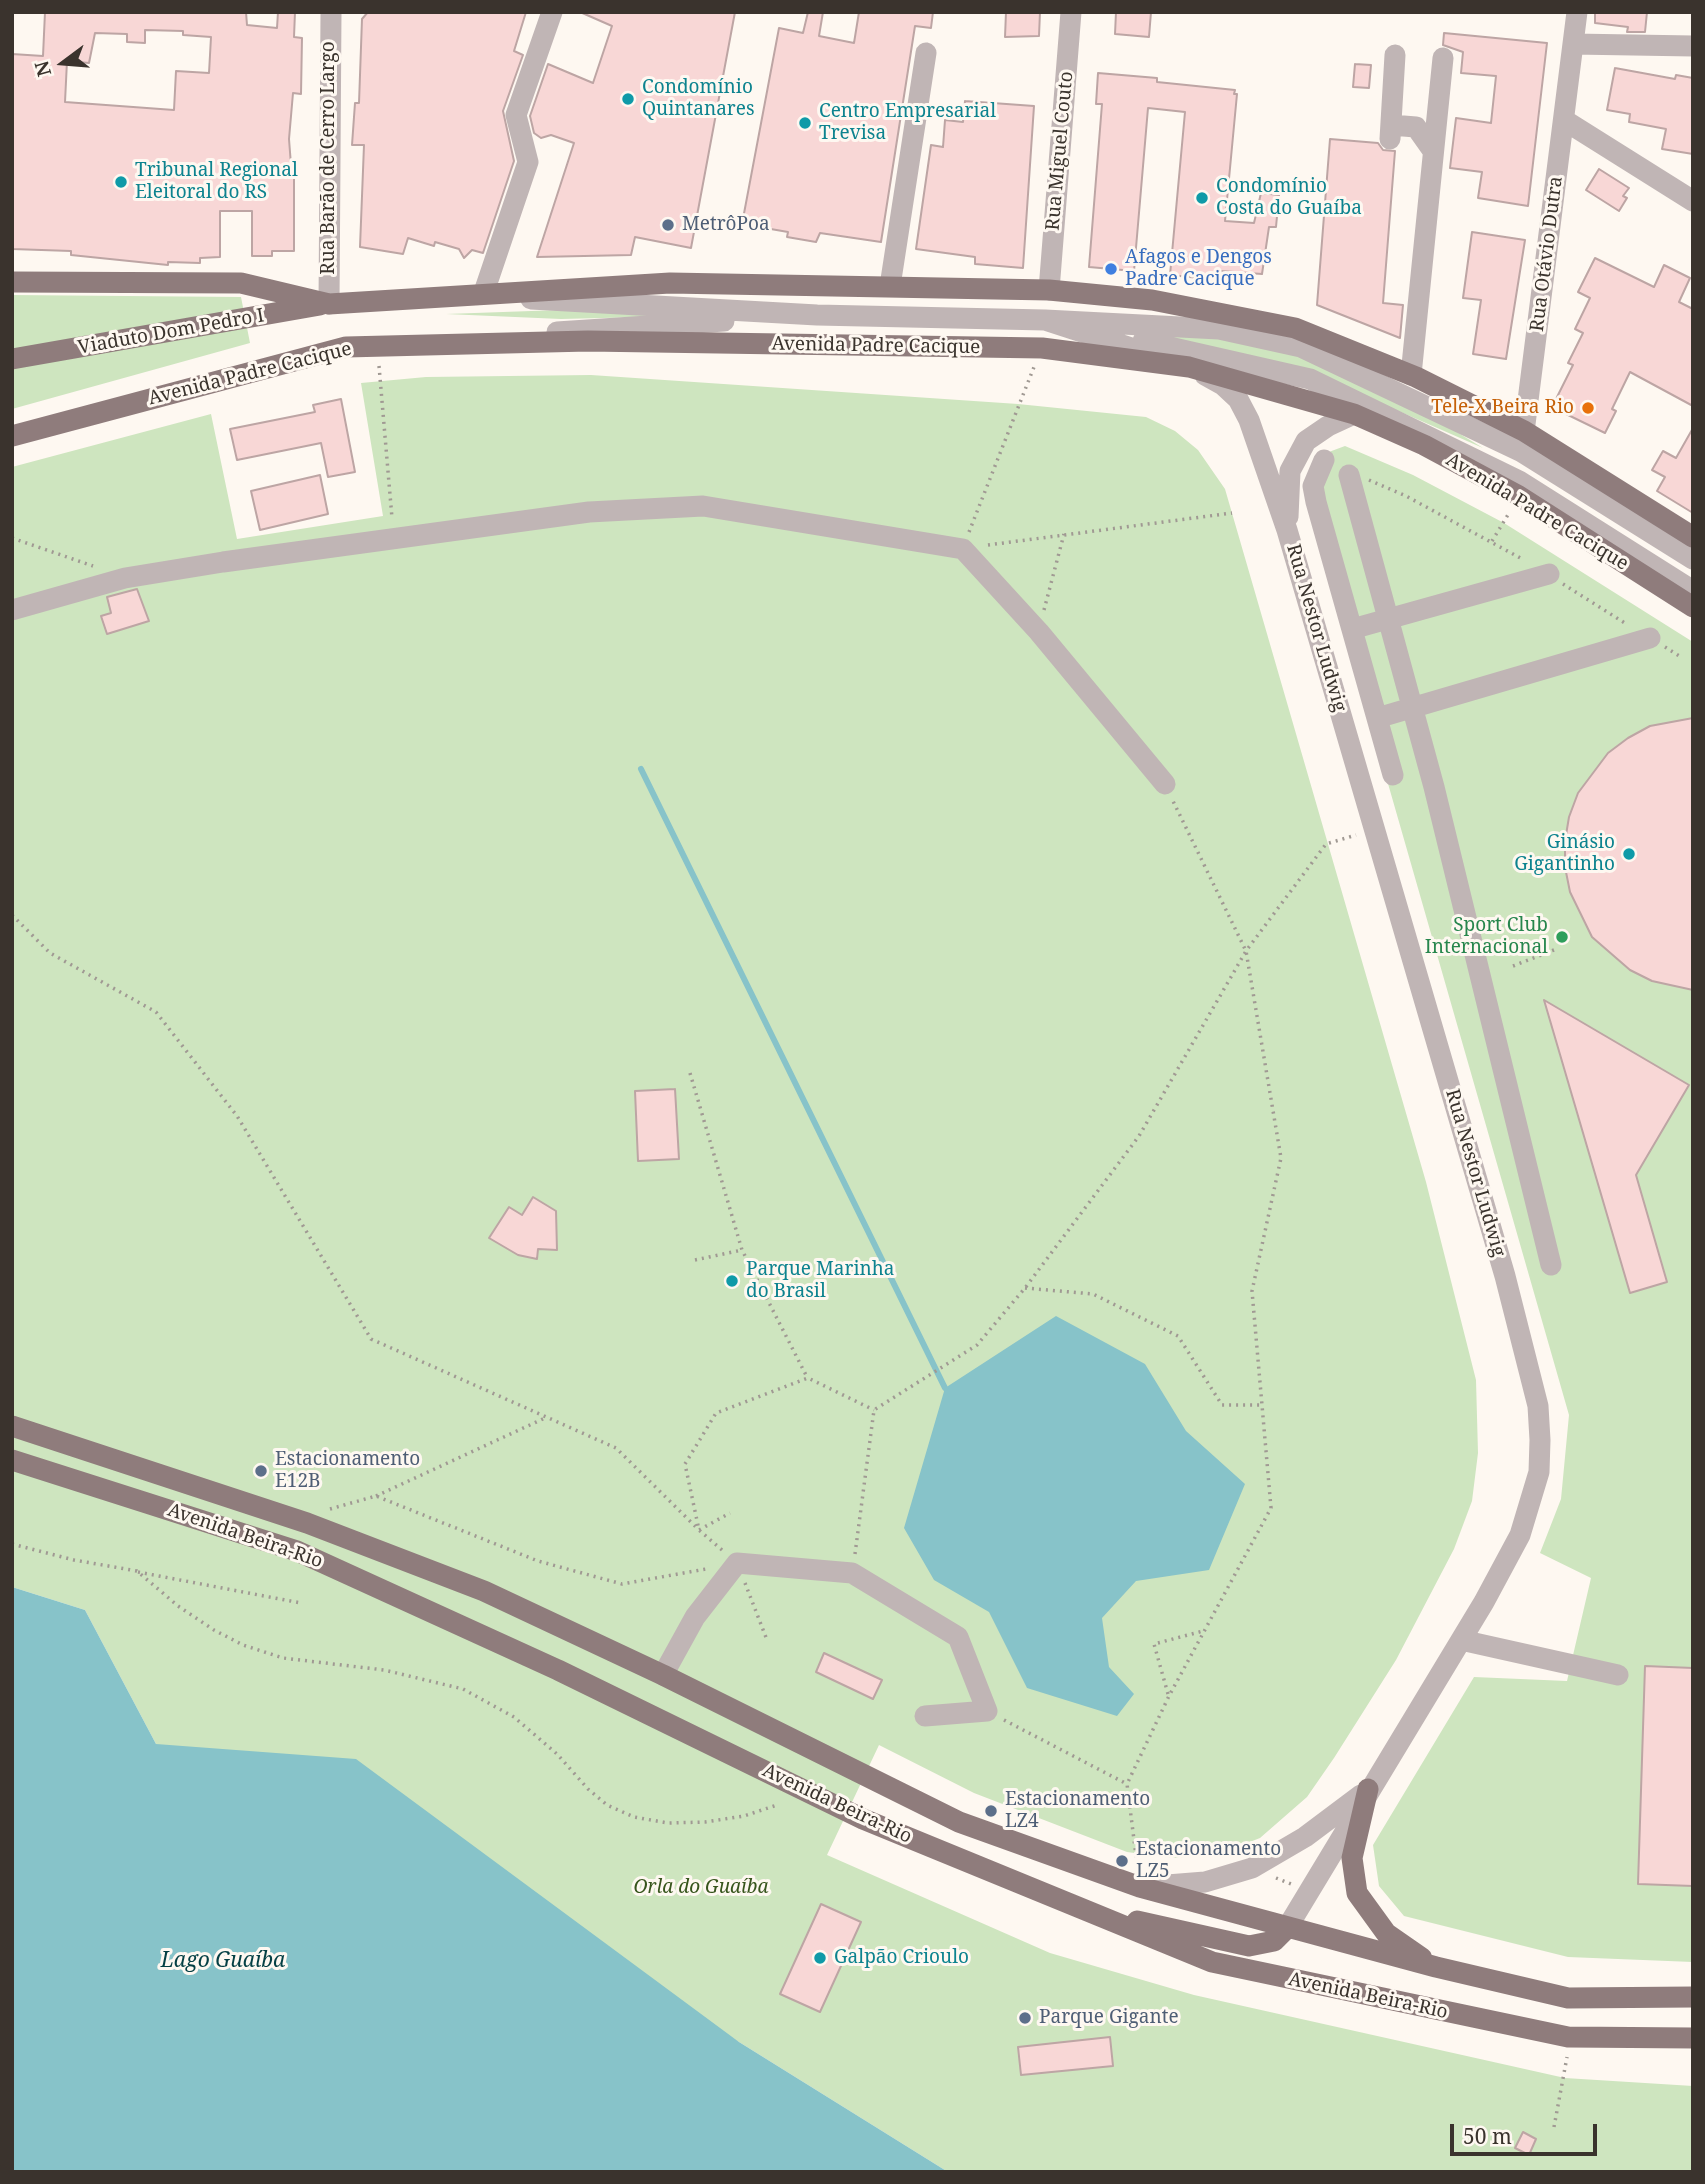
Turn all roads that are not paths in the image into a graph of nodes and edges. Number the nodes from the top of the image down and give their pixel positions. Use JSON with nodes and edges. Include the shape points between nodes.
{"nodes":[{"id":1,"x":331,"y":12,"type":"edge"},
{"id":2,"x":552,"y":12,"type":"edge"},
{"id":3,"x":1071,"y":12,"type":"edge"},
{"id":4,"x":1577,"y":12,"type":"edge"},
{"id":5,"x":1573,"y":44,"type":"junction"},
{"id":6,"x":1693,"y":46,"type":"edge"},
{"id":7,"x":926,"y":53,"type":"dead end"},
{"id":8,"x":1395,"y":55,"type":"dead end"},
{"id":9,"x":1443,"y":58,"type":"dead end"},
{"id":10,"x":1564,"y":120,"type":"junction"},
{"id":11,"x":1433,"y":151,"type":"junction"},
{"id":12,"x":1693,"y":201,"type":"edge"},
{"id":13,"x":12,"y":282,"type":"edge"},
{"id":14,"x":890,"y":286,"type":"junction"},
{"id":15,"x":1049,"y":290,"type":"junction"},
{"id":16,"x":484,"y":292,"type":"junction"},
{"id":17,"x":458,"y":295,"type":"junction"},
{"id":18,"x":329,"y":304,"type":"junction"},
{"id":19,"x":1221,"y":312,"type":"junction"},
{"id":20,"x":817,"y":315,"type":"junction"},
{"id":21,"x":1045,"y":320,"type":"junction"},
{"id":22,"x":346,"y":347,"type":"junction"},
{"id":23,"x":12,"y":359,"type":"edge"},
{"id":24,"x":1189,"y":367,"type":"junction"},
{"id":25,"x":1411,"y":375,"type":"junction"},
{"id":26,"x":1354,"y":414,"type":"junction"},
{"id":27,"x":12,"y":436,"type":"edge"},
{"id":28,"x":1523,"y":442,"type":"junction"},
{"id":29,"x":1324,"y":460,"type":"dead end"},
{"id":30,"x":1349,"y":475,"type":"road end"},
{"id":31,"x":1519,"y":489,"type":"junction"},
{"id":32,"x":1287,"y":530,"type":"junction"},
{"id":33,"x":1693,"y":537,"type":"edge"},
{"id":34,"x":1693,"y":559,"type":"edge"},
{"id":35,"x":1549,"y":574,"type":"road end"},
{"id":36,"x":1693,"y":591,"type":"edge"},
{"id":37,"x":1693,"y":607,"type":"edge"},
{"id":38,"x":12,"y":610,"type":"edge"},
{"id":39,"x":1388,"y":619,"type":"junction"},
{"id":40,"x":1352,"y":629,"type":"junction"},
{"id":41,"x":1650,"y":638,"type":"road end"},
{"id":42,"x":1413,"y":707,"type":"junction"},
{"id":43,"x":1377,"y":718,"type":"junction"},
{"id":44,"x":1393,"y":775,"type":"dead end"},
{"id":45,"x":1165,"y":784,"type":"road end"},
{"id":46,"x":1551,"y":1265,"type":"dead end"},
{"id":47,"x":12,"y":1426,"type":"edge"},
{"id":48,"x":12,"y":1460,"type":"edge"},
{"id":49,"x":1461,"y":1640,"type":"junction"},
{"id":50,"x":663,"y":1675,"type":"junction"},
{"id":51,"x":1618,"y":1675,"type":"dead end"},
{"id":52,"x":925,"y":1716,"type":"dead end"},
{"id":53,"x":1368,"y":1789,"type":"junction"},
{"id":54,"x":1140,"y":1887,"type":"junction"},
{"id":55,"x":1072,"y":1906,"type":"junction"},
{"id":56,"x":1287,"y":1928,"type":"junction"},
{"id":57,"x":1436,"y":1967,"type":"junction"},
{"id":58,"x":1693,"y":1997,"type":"edge"},
{"id":59,"x":1693,"y":2038,"type":"edge"}],
"edges":[{"from":1,"to":18,"type":"street","name":"Rua Barão de Cerro Largo"},
{"from":2,"to":16,"type":"street","via":[[516,115],[528,162]]},
{"from":3,"to":15,"type":"street","name":"Rua Miguel Couto"},
{"from":4,"to":5,"type":"street","name":"Rua Otávio Dutra"},
{"from":5,"to":6,"type":"street"},
{"from":5,"to":10,"type":"street","name":"Rua Otávio Dutra"},
{"from":7,"to":14,"type":"street"},
{"from":8,"to":11,"type":"street","via":[[1390,132],[1416,127]]},
{"from":9,"to":11,"type":"street"},
{"from":10,"to":12,"type":"street"},
{"from":10,"to":28,"type":"street","name":"Rua Otávio Dutra"},
{"from":11,"to":25,"type":"street"},
{"from":13,"to":18,"type":"main road","via":[[241,283]]},
{"from":14,"to":15,"type":"main road"},
{"from":14,"to":16,"type":"main road","via":[[670,283]]},
{"from":15,"to":19,"type":"main road"},
{"from":16,"to":17,"type":"main road"},
{"from":17,"to":18,"type":"main road"},
{"from":17,"to":20,"type":"street"},
{"from":18,"to":23,"type":"main road","name":"Viaduto Dom Pedro I"},
{"from":19,"to":21,"type":"street"},
{"from":19,"to":25,"type":"main road","via":[[1295,328]]},
{"from":20,"to":21,"type":"street"},
{"from":20,"to":22,"type":"street"},
{"from":21,"to":24,"type":"street","name":"Rua Nestor Ludwig"},
{"from":21,"to":28,"type":"street","via":[[1219,329],[1301,347]]},
{"from":21,"to":31,"type":"street","via":[[1310,379]]},
{"from":22,"to":24,"type":"main road","name":"Avenida Padre Cacique","via":[[588,341],[1042,348]]},
{"from":22,"to":27,"type":"main road","name":"Avenida Padre Cacique"},
{"from":24,"to":26,"type":"main road","name":"Avenida Padre Cacique"},
{"from":24,"to":32,"type":"street","name":"Rua Nestor Ludwig","via":[[1223,385],[1238,399]]},
{"from":25,"to":28,"type":"main road"},
{"from":26,"to":31,"type":"main road","name":"Avenida Padre Cacique"},
{"from":26,"to":32,"type":"street","name":"Rua Nestor Ludwig","via":[[1307,441],[1290,471]]},
{"from":28,"to":31,"type":"street","name":"Rua Otávio Dutra"},
{"from":28,"to":33,"type":"main road"},
{"from":28,"to":34,"type":"street"},
{"from":29,"to":40,"type":"street","via":[[1313,486]]},
{"from":30,"to":39,"type":"street"},
{"from":31,"to":36,"type":"street"},
{"from":31,"to":37,"type":"main road","name":"Avenida Padre Cacique"},
{"from":32,"to":49,"type":"street","name":"Rua Nestor Ludwig","via":[[1505,1276],[1538,1406],[1539,1472],[1531,1505],[1520,1535]]},
{"from":35,"to":39,"type":"street"},
{"from":38,"to":45,"type":"street","via":[[125,578],[589,512],[703,506],[963,549],[1039,632]]},
{"from":39,"to":40,"type":"street"},
{"from":39,"to":42,"type":"street"},
{"from":40,"to":43,"type":"street"},
{"from":41,"to":42,"type":"street"},
{"from":42,"to":43,"type":"street"},
{"from":42,"to":46,"type":"street"},
{"from":43,"to":44,"type":"street"},
{"from":47,"to":50,"type":"main road","name":"Avenida Beira-Rio","via":[[307,1523],[484,1591]]},
{"from":48,"to":55,"type":"main road","name":"Avenida Beira-Rio","via":[[297,1551],[570,1676],[863,1819]]},
{"from":49,"to":51,"type":"street"},
{"from":49,"to":53,"type":"street","name":"Rua Nestor Ludwig"},
{"from":50,"to":52,"type":"street","via":[[695,1617],[737,1563],[852,1573],[958,1637],[987,1711]]},
{"from":50,"to":54,"type":"main road","name":"Avenida Beira-Rio","via":[[959,1822]]},
{"from":53,"to":54,"type":"street","name":"Rua Nestor Ludwig","via":[[1305,1837],[1252,1868],[1205,1882]]},
{"from":53,"to":56,"type":"street","name":"Rua Nestor Ludwig"},
{"from":53,"to":57,"type":"main road","via":[[1352,1858],[1357,1893],[1386,1933]]},
{"from":54,"to":56,"type":"main road","name":"Avenida Beira-Rio"},
{"from":55,"to":56,"type":"main road","via":[[1249,1945],[1273,1941]]},
{"from":55,"to":59,"type":"main road","name":"Avenida Beira-Rio","via":[[1212,1962],[1325,1987],[1568,2037]]},
{"from":56,"to":57,"type":"main road","name":"Avenida Beira-Rio"},
{"from":57,"to":58,"type":"main road","name":"Avenida Beira-Rio","via":[[1568,1998]]}]}
